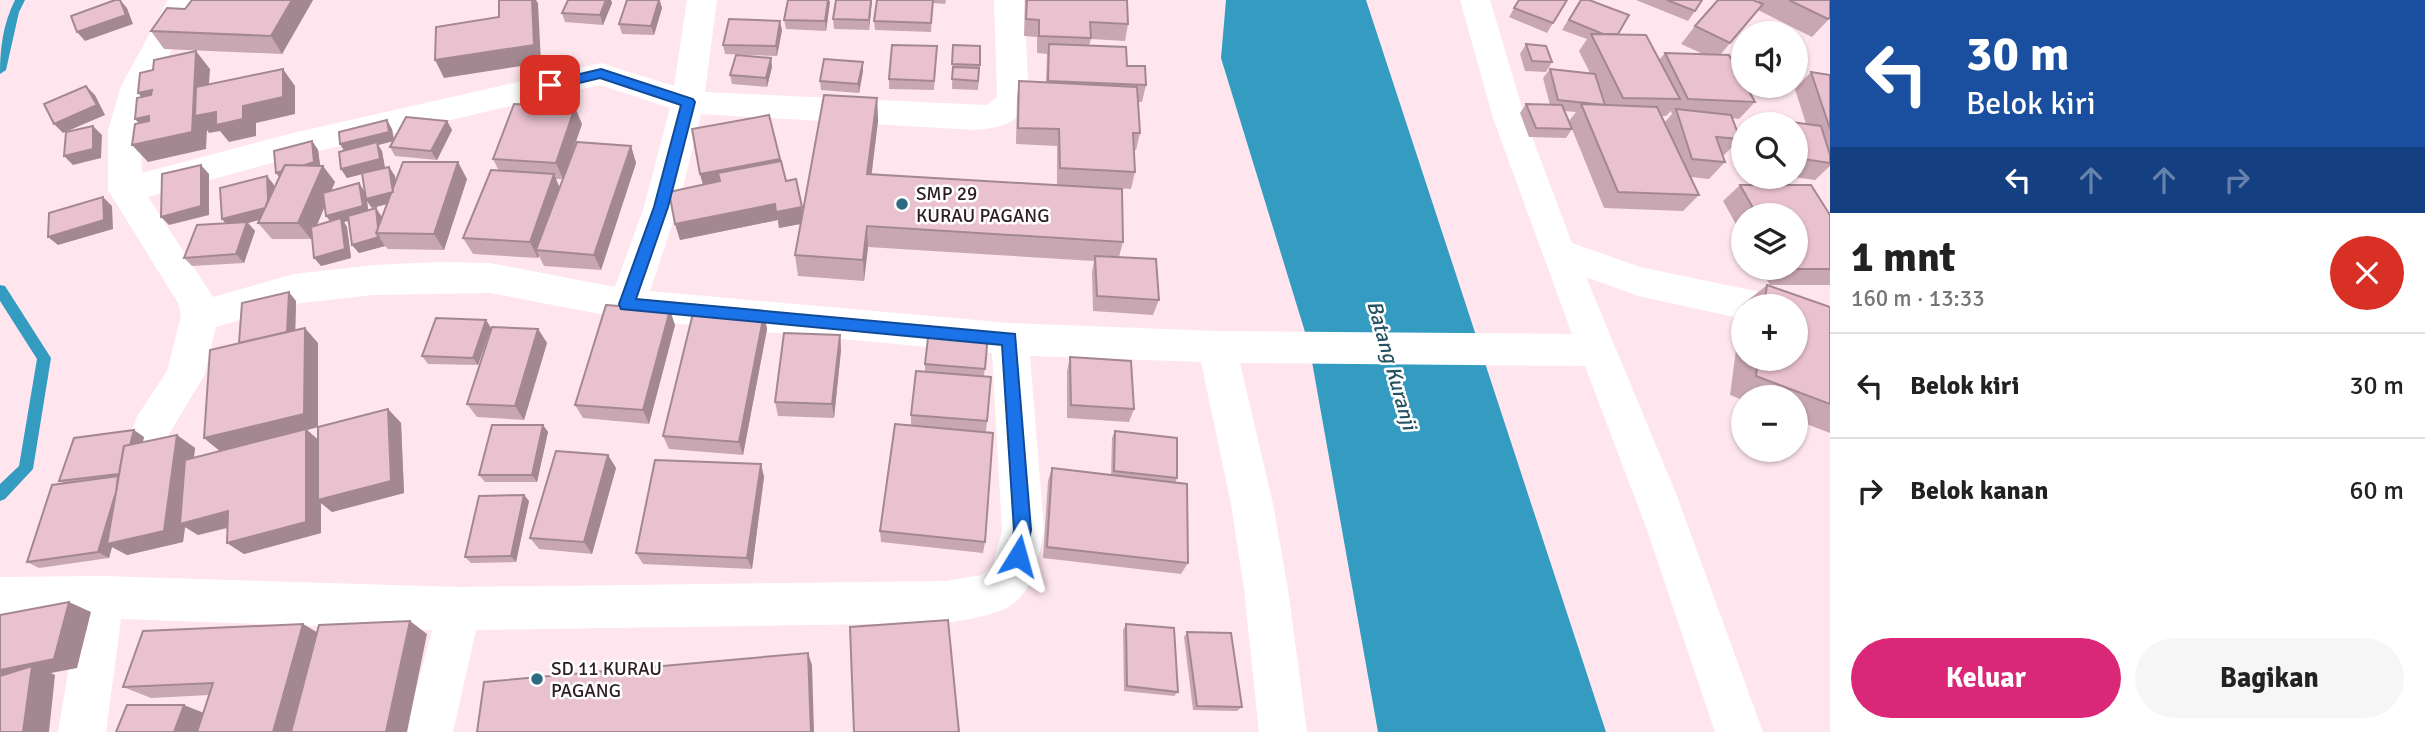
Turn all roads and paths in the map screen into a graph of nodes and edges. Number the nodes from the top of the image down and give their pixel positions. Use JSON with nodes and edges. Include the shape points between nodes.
{"nodes":[{"id":1,"x":183,"y":0,"type":"edge"},
{"id":2,"x":702,"y":0,"type":"edge"},
{"id":3,"x":1009,"y":0,"type":"edge"},
{"id":4,"x":1475,"y":0,"type":"edge"},
{"id":5,"x":688,"y":102,"type":"junction"},
{"id":6,"x":125,"y":190,"type":"junction"},
{"id":7,"x":1560,"y":253,"type":"junction"},
{"id":8,"x":1731,"y":301,"type":"edge"},
{"id":9,"x":627,"y":304,"type":"junction"},
{"id":10,"x":200,"y":316,"type":"junction"},
{"id":11,"x":1010,"y":339,"type":"junction"},
{"id":12,"x":1234,"y":346,"type":"junction"},
{"id":13,"x":1597,"y":350,"type":"junction"},
{"id":14,"x":143,"y":451,"type":"edge"},
{"id":15,"x":102,"y":597,"type":"junction"},
{"id":16,"x":0,"y":598,"type":"edge"},
{"id":17,"x":459,"y":609,"type":"junction"},
{"id":18,"x":82,"y":732,"type":"edge"},
{"id":19,"x":429,"y":732,"type":"edge"},
{"id":20,"x":1283,"y":732,"type":"edge"},
{"id":21,"x":1739,"y":732,"type":"edge"}],
"edges":[{"from":1,"to":6,"type":"street","via":[[137,86],[124,131]]},
{"from":2,"to":5,"type":"street"},
{"from":3,"to":5,"type":"street","via":[[1013,97],[1001,114],[975,118]]},
{"from":4,"to":7,"type":"street","via":[[1505,107]]},
{"from":5,"to":6,"type":"street","via":[[601,74],[293,145]]},
{"from":5,"to":9,"type":"street","via":[[661,207]]},
{"from":6,"to":10,"type":"street","via":[[195,299]]},
{"from":7,"to":8,"type":"street","via":[[1638,281]]},
{"from":7,"to":13,"type":"street"},
{"from":9,"to":10,"type":"street","via":[[490,278],[438,277],[294,289]]},
{"from":9,"to":11,"type":"street"},
{"from":10,"to":14,"type":"street","via":[[185,376],[152,427]]},
{"from":11,"to":12,"type":"street"},
{"from":11,"to":17,"type":"street","via":[[1023,530],[1010,578],[993,594],[946,602]]},
{"from":12,"to":13,"type":"street"},
{"from":12,"to":20,"type":"street"},
{"from":13,"to":21,"type":"street","via":[[1644,464]]},
{"from":15,"to":16,"type":"street"},
{"from":15,"to":17,"type":"street"},
{"from":15,"to":18,"type":"street"},
{"from":17,"to":19,"type":"street"}]}
